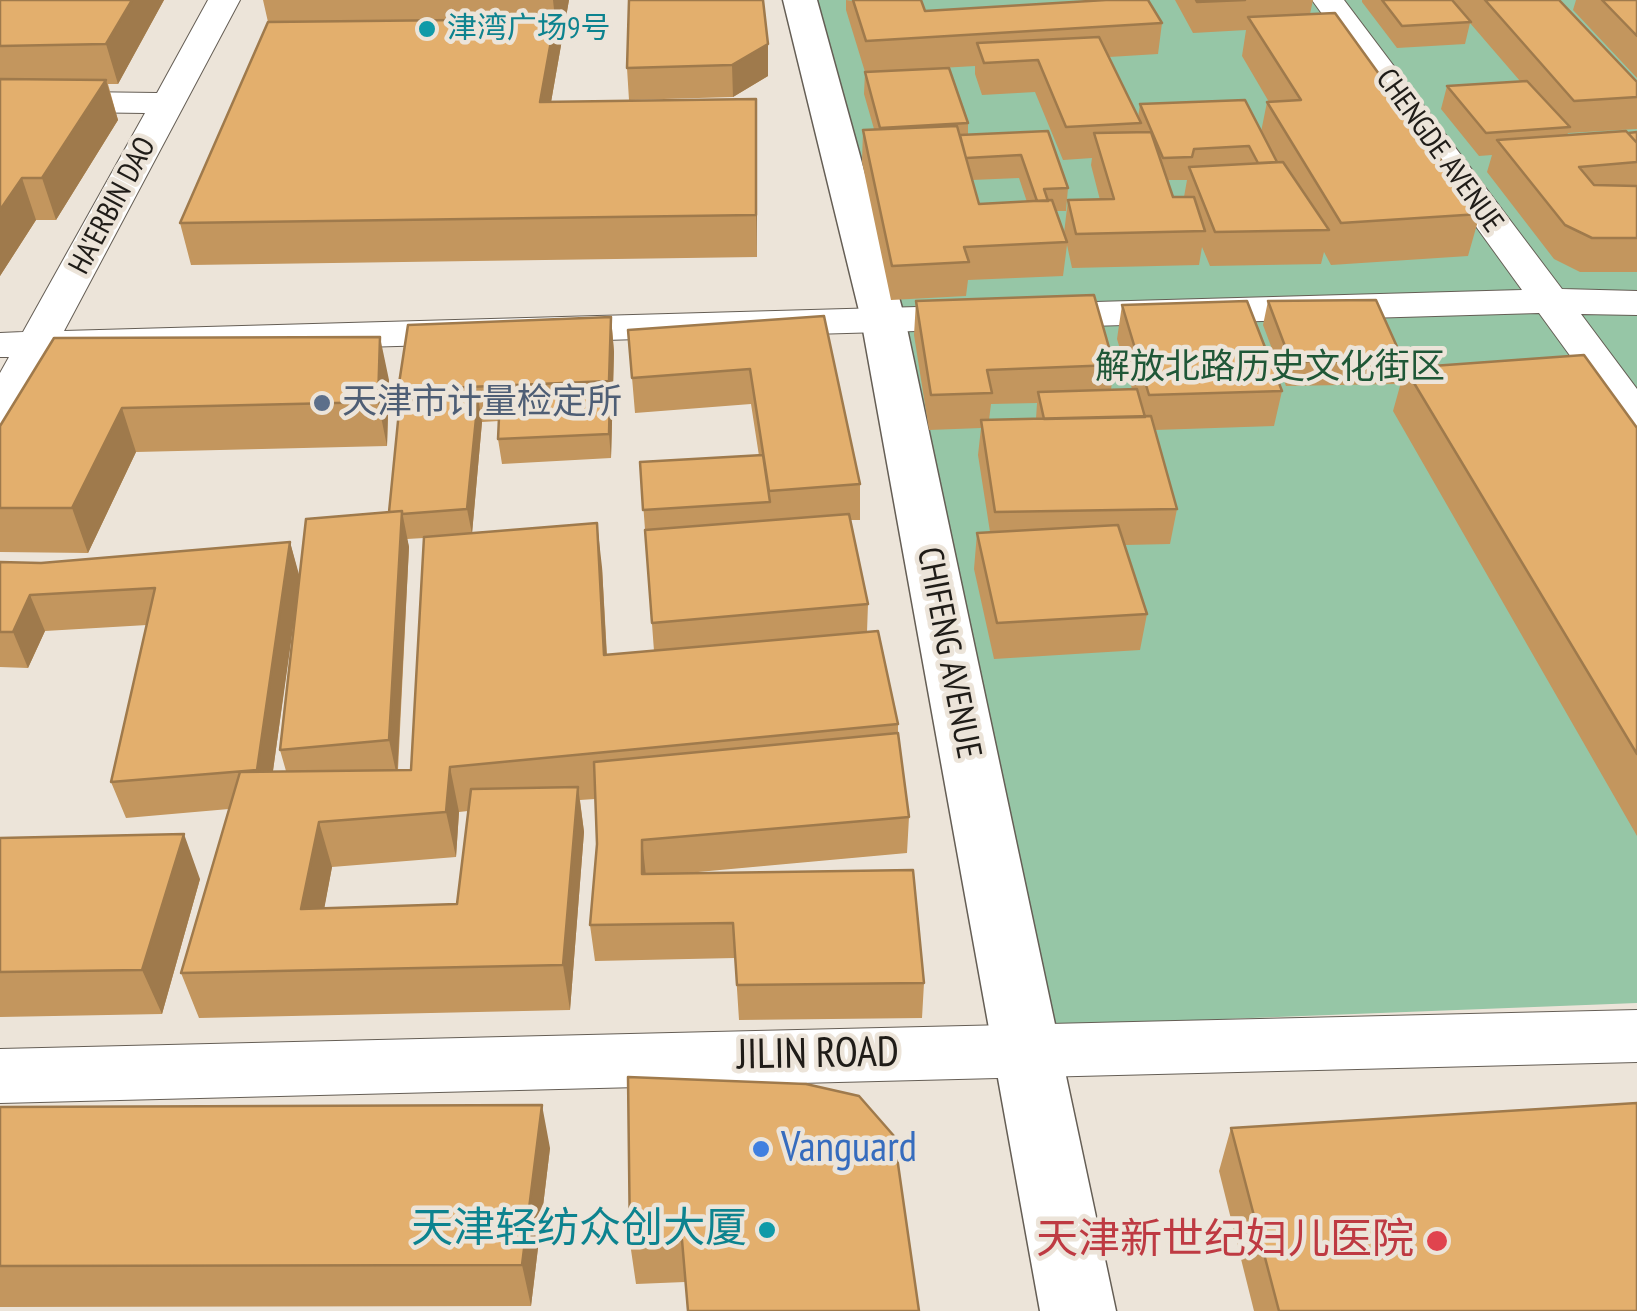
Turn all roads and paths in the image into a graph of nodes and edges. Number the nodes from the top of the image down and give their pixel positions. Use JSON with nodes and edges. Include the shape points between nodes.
{"nodes":[{"id":1,"x":224,"y":0,"type":"edge"},
{"id":2,"x":800,"y":0,"type":"edge"},
{"id":3,"x":1328,"y":0,"type":"edge"},
{"id":4,"x":0,"y":101,"type":"edge"},
{"id":5,"x":169,"y":102,"type":"junction"},
{"id":6,"x":1549,"y":302,"type":"junction"},
{"id":7,"x":1637,"y":303,"type":"edge"},
{"id":8,"x":883,"y":318,"type":"junction"},
{"id":9,"x":19,"y":345,"type":"edge"},
{"id":10,"x":1637,"y":386,"type":"edge"},
{"id":11,"x":0,"y":412,"type":"edge"},
{"id":12,"x":1637,"y":418,"type":"edge"},
{"id":13,"x":1637,"y":1036,"type":"edge"},
{"id":14,"x":1024,"y":1049,"type":"junction"},
{"id":15,"x":0,"y":1076,"type":"edge"},
{"id":16,"x":1078,"y":1311,"type":"edge"}],
"edges":[{"from":1,"to":5,"type":"street","name":"HA'ERBIN DAO"},
{"from":2,"to":8,"type":"main road","name":"CHIFENG AVENUE"},
{"from":3,"to":6,"type":"street","name":"CHENGDE AVENUE"},
{"from":4,"to":5,"type":"street"},
{"from":5,"to":9,"type":"street","name":"HA'ERBIN DAO"},
{"from":6,"to":7,"type":"street"},
{"from":6,"to":8,"type":"street"},
{"from":6,"to":10,"type":"street","via":[[1603,342]]},
{"from":6,"to":12,"type":"street","name":"CHENGDE AVENUE"},
{"from":8,"to":9,"type":"street"},
{"from":8,"to":14,"type":"main road","name":"CHIFENG AVENUE"},
{"from":9,"to":11,"type":"street","name":"HA'ERBIN DAO"},
{"from":13,"to":14,"type":"street","name":"JILIN ROAD"},
{"from":14,"to":15,"type":"street","name":"JILIN ROAD"},
{"from":14,"to":16,"type":"main road","name":"CHIFENG AVENUE"}]}
